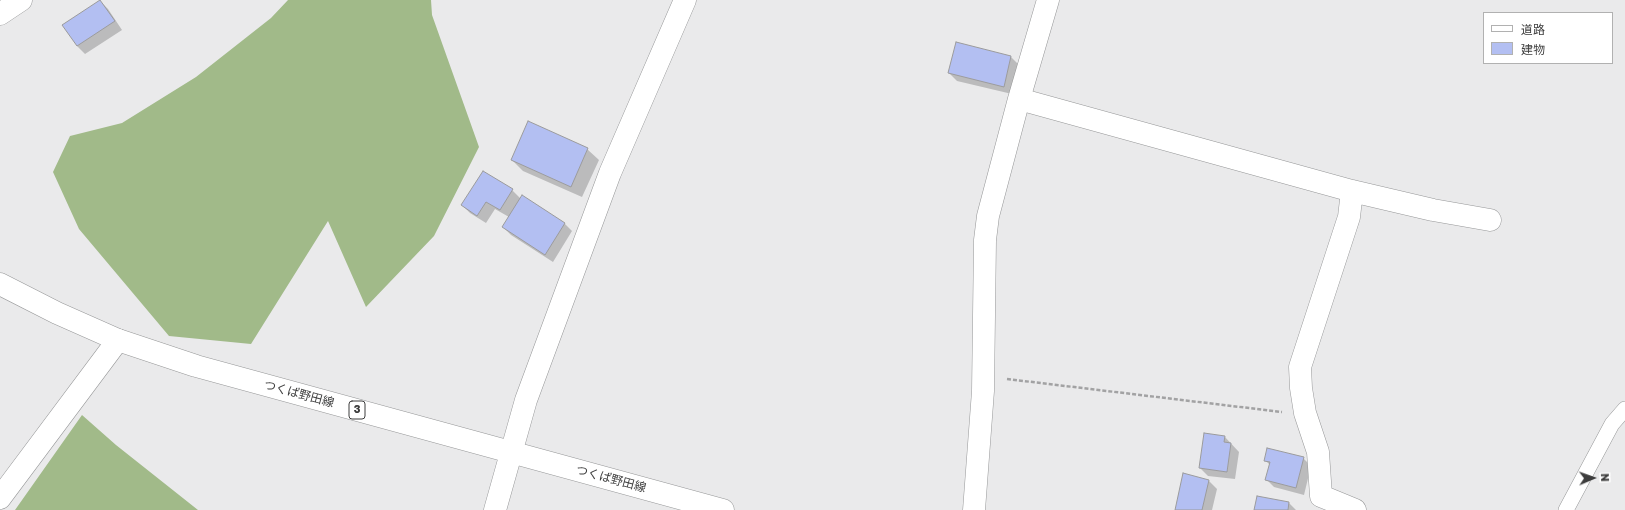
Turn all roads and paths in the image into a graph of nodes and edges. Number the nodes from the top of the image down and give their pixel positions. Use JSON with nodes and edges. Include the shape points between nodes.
{"nodes":[{"id":1,"x":22,"y":0,"type":"edge"},
{"id":2,"x":684,"y":0,"type":"edge"},
{"id":3,"x":1048,"y":0,"type":"edge"},
{"id":4,"x":0,"y":14,"type":"edge"},
{"id":5,"x":1019,"y":99,"type":"junction"},
{"id":6,"x":1352,"y":191,"type":"junction"},
{"id":7,"x":1490,"y":220,"type":"dead end"},
{"id":8,"x":0,"y":284,"type":"edge"},
{"id":9,"x":118,"y":340,"type":"junction"},
{"id":10,"x":983,"y":376,"type":"junction"},
{"id":11,"x":1625,"y":409,"type":"edge"},
{"id":12,"x":1306,"y":415,"type":"junction"},
{"id":13,"x":512,"y":452,"type":"junction"},
{"id":14,"x":0,"y":498,"type":"edge"},
{"id":15,"x":1320,"y":503,"type":"edge"},
{"id":16,"x":495,"y":510,"type":"edge"},
{"id":17,"x":723,"y":510,"type":"edge"},
{"id":18,"x":974,"y":510,"type":"edge"},
{"id":19,"x":1355,"y":510,"type":"edge"},
{"id":20,"x":1566,"y":510,"type":"edge"}],
"edges":[{"from":1,"to":4,"type":"street"},
{"from":2,"to":13,"type":"street","via":[[610,173],[526,400]]},
{"from":3,"to":5,"type":"street"},
{"from":5,"to":6,"type":"street"},
{"from":5,"to":10,"type":"street","via":[[988,216]]},
{"from":6,"to":7,"type":"street"},
{"from":6,"to":12,"type":"street","via":[[1349,217],[1300,367]]},
{"from":8,"to":9,"type":"street","name":"つくば野田線","number":"3"},
{"from":9,"to":13,"type":"street","name":"つくば野田線","number":"3","via":[[196,366]]},
{"from":9,"to":14,"type":"street"},
{"from":10,"to":12,"type":"path"},
{"from":10,"to":18,"type":"street"},
{"from":11,"to":20,"type":"lane","via":[[1612,424]]},
{"from":12,"to":15,"type":"street","via":[[1318,452]]},
{"from":13,"to":16,"type":"street"},
{"from":13,"to":17,"type":"street","name":"つくば野田線","number":"3"},
{"from":15,"to":19,"type":"street"}]}
